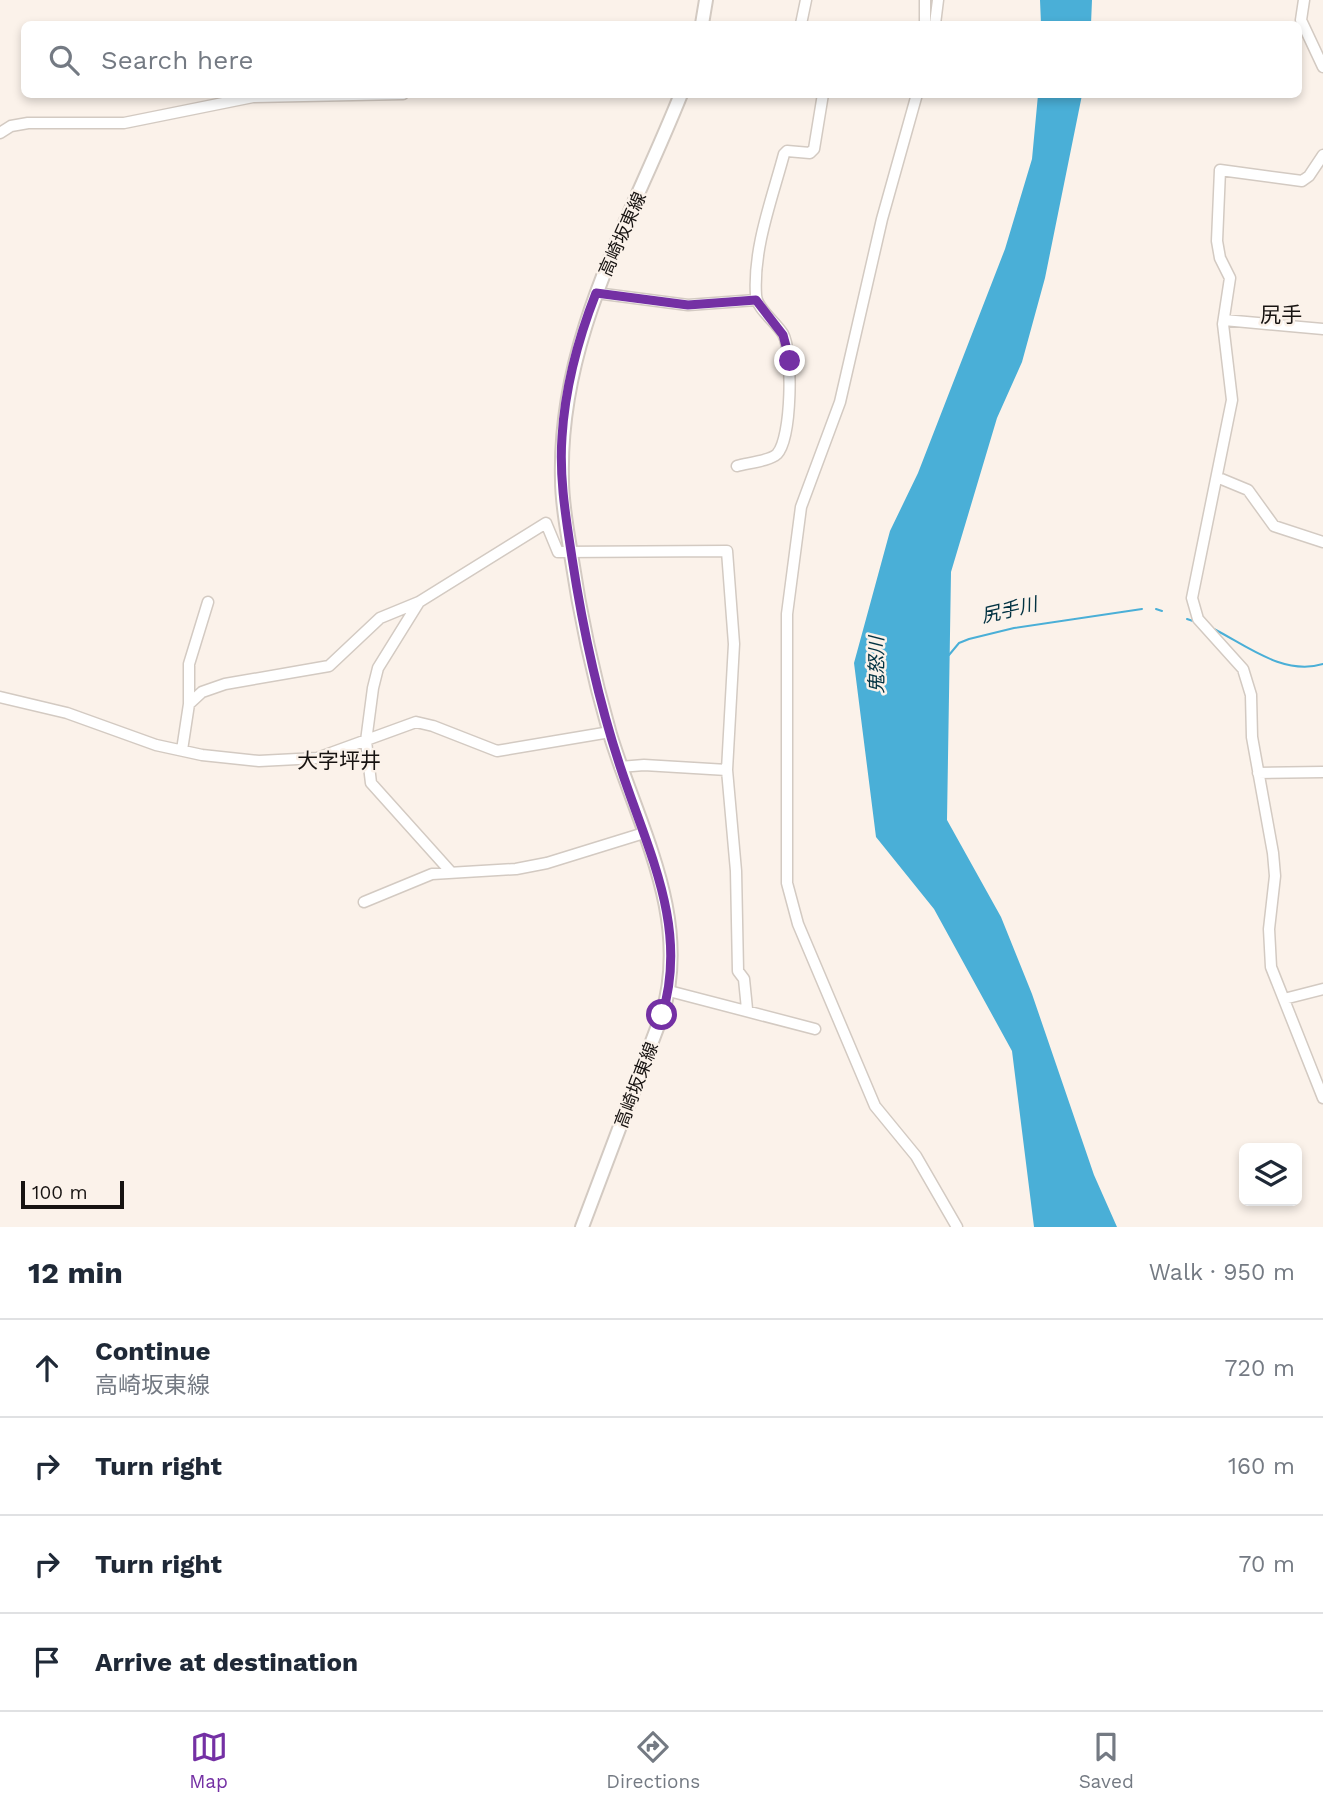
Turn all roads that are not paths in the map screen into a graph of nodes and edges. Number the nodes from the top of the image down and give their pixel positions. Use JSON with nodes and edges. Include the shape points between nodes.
{"nodes":[{"id":1,"x":706,"y":0,"type":"edge"},
{"id":2,"x":806,"y":0,"type":"edge"},
{"id":3,"x":925,"y":0,"type":"edge"},
{"id":4,"x":938,"y":0,"type":"edge"},
{"id":5,"x":1304,"y":0,"type":"edge"},
{"id":6,"x":702,"y":21,"type":"edge"},
{"id":7,"x":802,"y":21,"type":"edge"},
{"id":8,"x":925,"y":21,"type":"edge"},
{"id":9,"x":935,"y":21,"type":"edge"},
{"id":10,"x":1301,"y":21,"type":"edge"},
{"id":11,"x":1302,"y":22,"type":"edge"},
{"id":12,"x":1323,"y":67,"type":"edge"},
{"id":13,"x":248,"y":98,"type":"edge"},
{"id":14,"x":679,"y":98,"type":"edge"},
{"id":15,"x":822,"y":98,"type":"edge"},
{"id":16,"x":916,"y":98,"type":"edge"},
{"id":17,"x":0,"y":133,"type":"edge"},
{"id":18,"x":1323,"y":155,"type":"edge"},
{"id":19,"x":596,"y":293,"type":"junction"},
{"id":20,"x":756,"y":300,"type":"junction"},
{"id":21,"x":1224,"y":320,"type":"junction"},
{"id":22,"x":1323,"y":329,"type":"edge"},
{"id":23,"x":737,"y":466,"type":"dead end"},
{"id":24,"x":1219,"y":478,"type":"junction"},
{"id":25,"x":1323,"y":542,"type":"edge"},
{"id":26,"x":571,"y":552,"type":"junction"},
{"id":27,"x":208,"y":601,"type":"dead end"},
{"id":28,"x":419,"y":602,"type":"junction"},
{"id":29,"x":0,"y":697,"type":"edge"},
{"id":30,"x":189,"y":704,"type":"junction"},
{"id":31,"x":610,"y":732,"type":"junction"},
{"id":32,"x":366,"y":741,"type":"junction"},
{"id":33,"x":182,"y":750,"type":"junction"},
{"id":34,"x":620,"y":767,"type":"junction"},
{"id":35,"x":727,"y":770,"type":"junction"},
{"id":36,"x":1323,"y":772,"type":"edge"},
{"id":37,"x":1258,"y":773,"type":"junction"},
{"id":38,"x":644,"y":834,"type":"junction"},
{"id":39,"x":450,"y":871,"type":"junction"},
{"id":40,"x":364,"y":902,"type":"dead end"},
{"id":41,"x":1323,"y":989,"type":"edge"},
{"id":42,"x":669,"y":991,"type":"junction"},
{"id":43,"x":1284,"y":999,"type":"junction"},
{"id":44,"x":747,"y":1009,"type":"junction"},
{"id":45,"x":815,"y":1029,"type":"dead end"},
{"id":46,"x":1323,"y":1098,"type":"edge"},
{"id":47,"x":582,"y":1227,"type":"edge"},
{"id":48,"x":957,"y":1227,"type":"edge"}],
"edges":[{"from":1,"to":6,"type":"main road"},
{"from":2,"to":7,"type":"street"},
{"from":3,"to":8,"type":"street"},
{"from":4,"to":9,"type":"street"},
{"from":5,"to":10,"type":"street"},
{"from":11,"to":12,"type":"street"},
{"from":13,"to":17,"type":"street","via":[[124,123],[28,123]]},
{"from":14,"to":19,"type":"main road","name":"高崎坂東線"},
{"from":15,"to":20,"type":"street","via":[[814,149],[784,154],[763,234]]},
{"from":16,"to":48,"type":"street","via":[[882,219],[840,402],[801,507],[788,614],[787,883],[798,924],[876,1106],[916,1156]]},
{"from":18,"to":21,"type":"street","via":[[1302,181],[1220,170],[1217,242],[1230,282]]},
{"from":19,"to":20,"type":"street","via":[[688,305]]},
{"from":19,"to":26,"type":"main road","name":"高崎坂東線","via":[[575,353],[564,417],[562,483]]},
{"from":20,"to":23,"type":"street","via":[[783,335],[789,352],[787,415],[777,454]]},
{"from":21,"to":22,"type":"street"},
{"from":21,"to":24,"type":"street","via":[[1233,400]]},
{"from":24,"to":25,"type":"street","via":[[1248,490],[1274,526]]},
{"from":24,"to":37,"type":"street","via":[[1193,587],[1193,608],[1243,669],[1251,695]]},
{"from":26,"to":28,"type":"street","via":[[558,552],[546,523]]},
{"from":26,"to":31,"type":"main road","name":"高崎坂東線","via":[[586,640]]},
{"from":26,"to":35,"type":"street","via":[[727,551],[734,644]]},
{"from":27,"to":30,"type":"street","via":[[189,664]]},
{"from":28,"to":30,"type":"street","via":[[380,618],[329,666],[225,684],[202,692]]},
{"from":28,"to":32,"type":"street","via":[[379,668]]},
{"from":29,"to":33,"type":"street"},
{"from":30,"to":33,"type":"street"},
{"from":31,"to":32,"type":"street","via":[[497,751],[416,722]]},
{"from":31,"to":34,"type":"main road","name":"高崎坂東線"},
{"from":32,"to":33,"type":"street","via":[[299,761],[259,761]]},
{"from":32,"to":39,"type":"street","via":[[372,783]]},
{"from":34,"to":35,"type":"street"},
{"from":34,"to":38,"type":"main road","name":"高崎坂東線"},
{"from":35,"to":44,"type":"street","via":[[738,971],[744,979]]},
{"from":36,"to":37,"type":"street"},
{"from":37,"to":43,"type":"street","via":[[1275,876],[1269,929],[1271,967]]},
{"from":38,"to":39,"type":"street","via":[[516,869]]},
{"from":38,"to":42,"type":"main road","name":"高崎坂東線","via":[[670,917]]},
{"from":39,"to":40,"type":"street"},
{"from":41,"to":43,"type":"street"},
{"from":42,"to":44,"type":"street"},
{"from":42,"to":47,"type":"main road","name":"高崎坂東線"},
{"from":43,"to":46,"type":"street"},
{"from":44,"to":45,"type":"street"}]}
